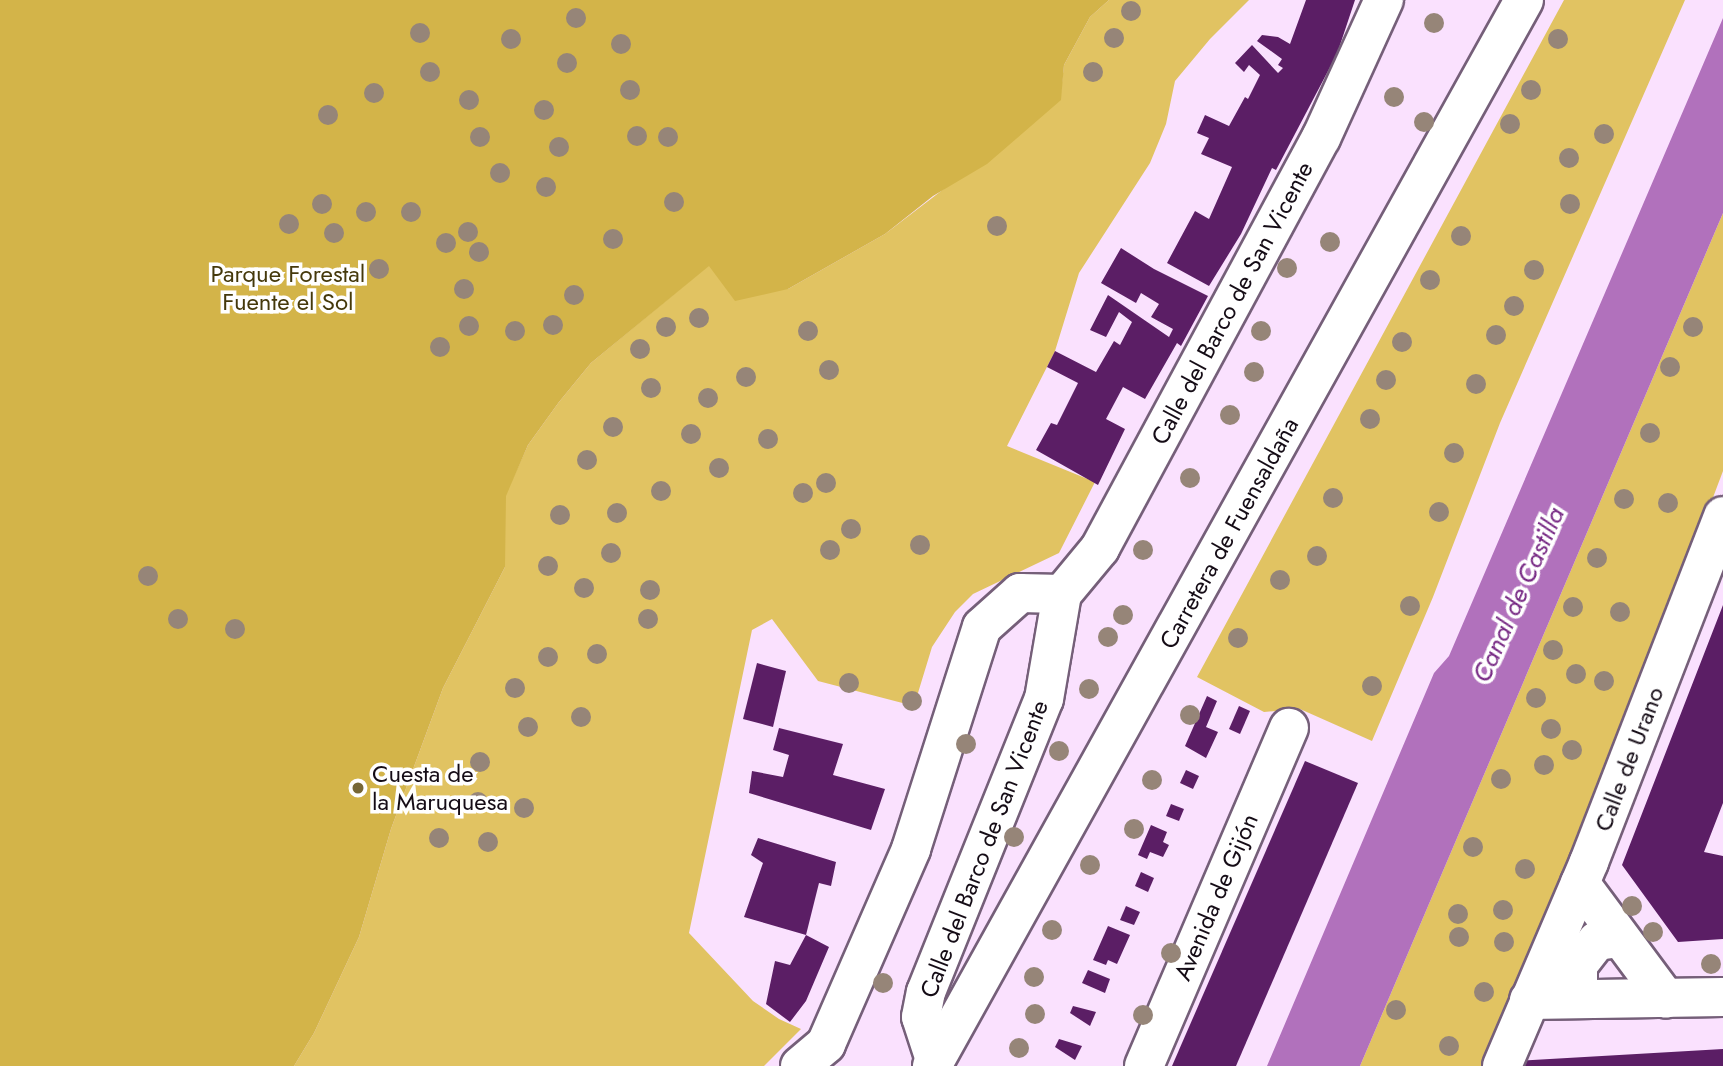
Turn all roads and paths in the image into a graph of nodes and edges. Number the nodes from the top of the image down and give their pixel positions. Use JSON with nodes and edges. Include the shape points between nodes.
{"nodes":[{"id":1,"x":1384,"y":0,"type":"edge"},
{"id":2,"x":1524,"y":0,"type":"edge"},
{"id":3,"x":1723,"y":516,"type":"edge"},
{"id":4,"x":1062,"y":594,"type":"junction"},
{"id":5,"x":1289,"y":728,"type":"dead end"},
{"id":6,"x":1580,"y":883,"type":"junction"},
{"id":7,"x":1619,"y":939,"type":"junction"},
{"id":8,"x":1723,"y":998,"type":"edge"},
{"id":9,"x":1578,"y":999,"type":"junction"},
{"id":10,"x":1666,"y":999,"type":"junction"},
{"id":11,"x":1530,"y":1000,"type":"junction"},
{"id":12,"x":934,"y":1063,"type":"edge"},
{"id":13,"x":804,"y":1064,"type":"edge"},
{"id":14,"x":1144,"y":1066,"type":"edge"},
{"id":15,"x":1502,"y":1066,"type":"edge"}],
"edges":[{"from":1,"to":4,"type":"street","name":"Calle del Barco de San Vicente","via":[[1321,138],[1100,548]]},
{"from":2,"to":12,"type":"street","name":"Carretera de Fuensaldaña"},
{"from":3,"to":6,"type":"street","name":"Calle de Urano"},
{"from":4,"to":12,"type":"street","name":"Calle del Barco de San Vicente","via":[[1044,699],[926,992],[921,1017]]},
{"from":4,"to":13,"type":"street","via":[[1020,593],[982,627],[911,849],[826,1044]]},
{"from":5,"to":14,"type":"street","name":"Avenida de Gijón"},
{"from":6,"to":7,"type":"street"},
{"from":6,"to":11,"type":"street","name":"Calle de Urano"},
{"from":7,"to":9,"type":"street","via":[[1597,941],[1578,965]]},
{"from":7,"to":10,"type":"street"},
{"from":8,"to":10,"type":"street"},
{"from":9,"to":10,"type":"street"},
{"from":9,"to":11,"type":"street"},
{"from":11,"to":15,"type":"street","name":"Calle de Urano"}]}
